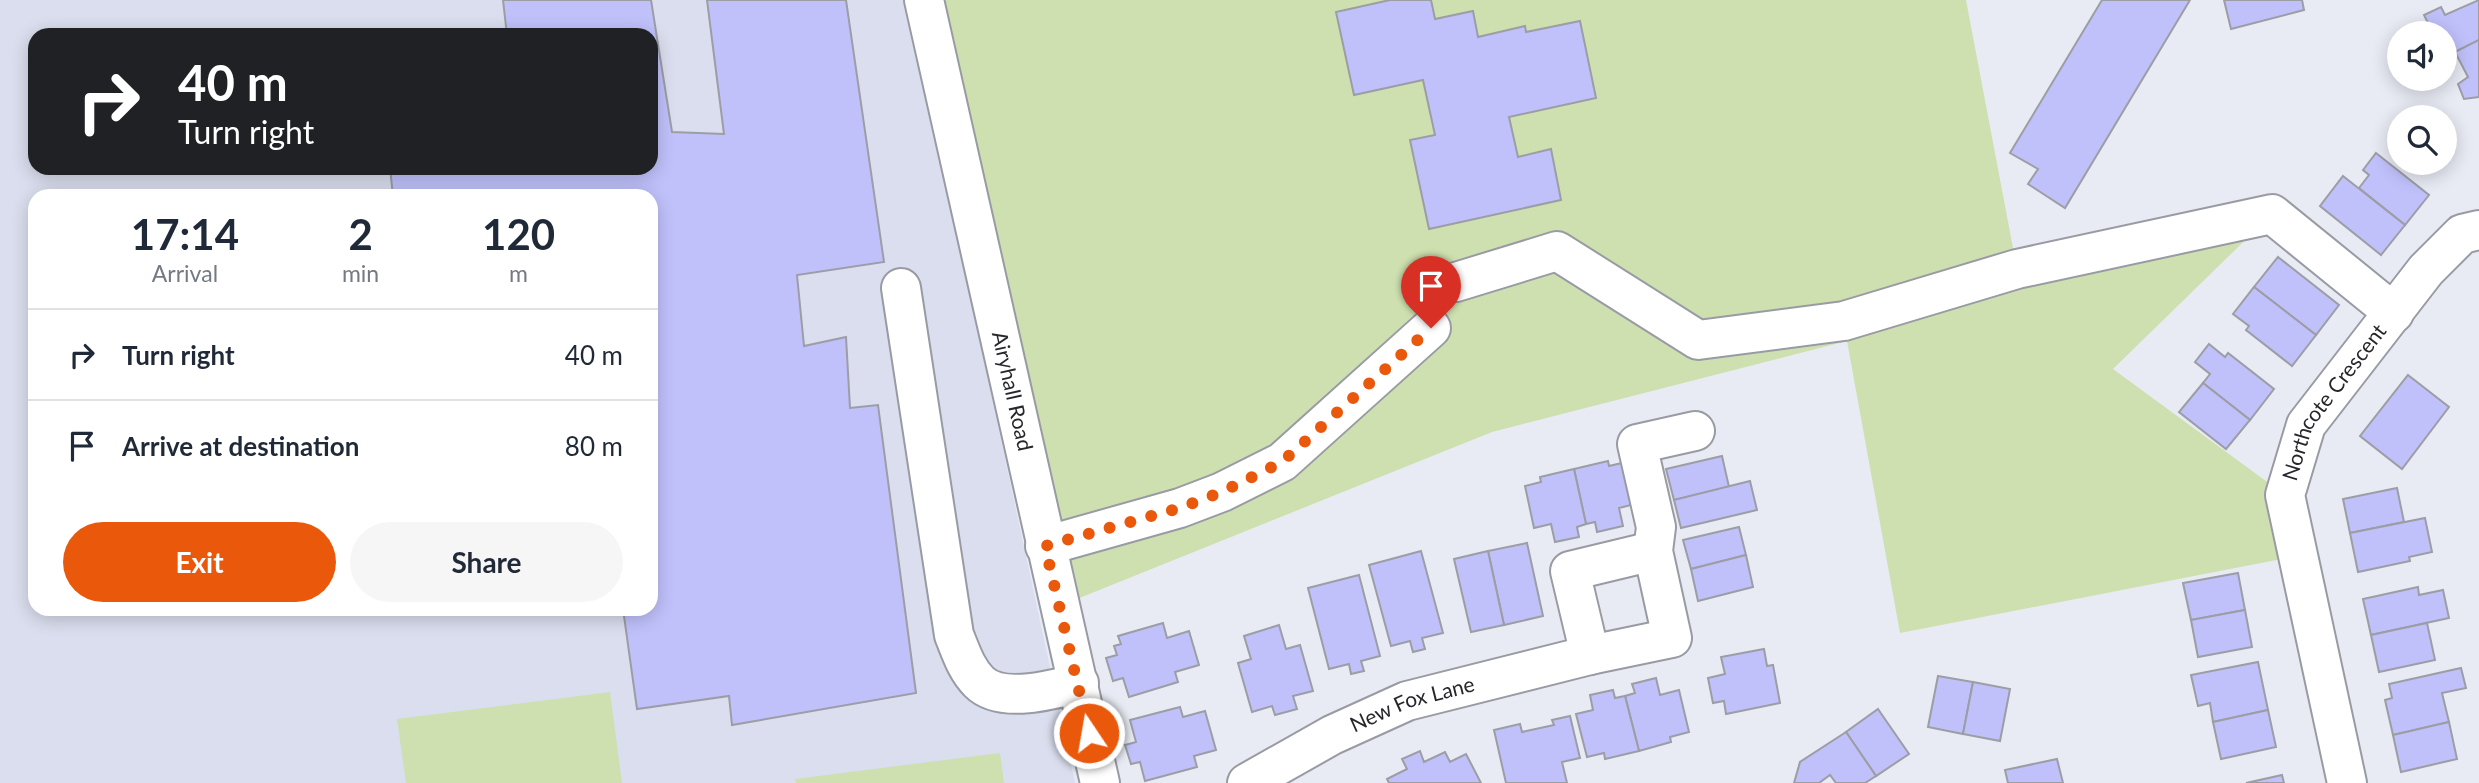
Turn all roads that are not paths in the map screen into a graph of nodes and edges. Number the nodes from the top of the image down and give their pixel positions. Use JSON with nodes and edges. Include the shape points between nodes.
{"nodes":[{"id":1,"x":924,"y":0,"type":"edge"},
{"id":2,"x":2479,"y":230,"type":"edge"},
{"id":3,"x":1456,"y":282,"type":"dead end"},
{"id":4,"x":901,"y":288,"type":"dead end"},
{"id":5,"x":2394,"y":313,"type":"junction"},
{"id":6,"x":1431,"y":328,"type":"dead end"},
{"id":7,"x":1695,"y":431,"type":"dead end"},
{"id":8,"x":1045,"y":546,"type":"junction"},
{"id":9,"x":1653,"y":551,"type":"junction"},
{"id":10,"x":1590,"y":655,"type":"junction"},
{"id":11,"x":1079,"y":683,"type":"junction"},
{"id":12,"x":1100,"y":783,"type":"edge"},
{"id":13,"x":1247,"y":783,"type":"edge"},
{"id":14,"x":2347,"y":783,"type":"edge"}],
"edges":[{"from":1,"to":8,"type":"street","name":"Airyhall Road"},
{"from":2,"to":5,"type":"street","name":"Northcote Crescent","via":[[2462,234],[2426,270]]},
{"from":3,"to":5,"type":"street","via":[[1557,251],[1698,340],[1844,321],[2017,269],[2272,214]]},
{"from":4,"to":11,"type":"street","via":[[954,635],[967,667],[982,685],[1002,692],[1036,694]]},
{"from":5,"to":14,"type":"street","name":"Northcote Crescent","via":[[2306,425],[2285,495]]},
{"from":6,"to":8,"type":"street","via":[[1282,462],[1180,508]]},
{"from":7,"to":9,"type":"street","name":"New Fox Lane","via":[[1637,444],[1656,527]]},
{"from":8,"to":11,"type":"street","name":"Airyhall Road"},
{"from":9,"to":10,"type":"street","via":[[1570,571]]},
{"from":9,"to":10,"type":"street","name":"New Fox Lane","via":[[1672,638]]},
{"from":10,"to":13,"type":"street","name":"New Fox Lane","via":[[1407,701],[1332,735]]},
{"from":11,"to":12,"type":"street","name":"Airyhall Road"}]}
